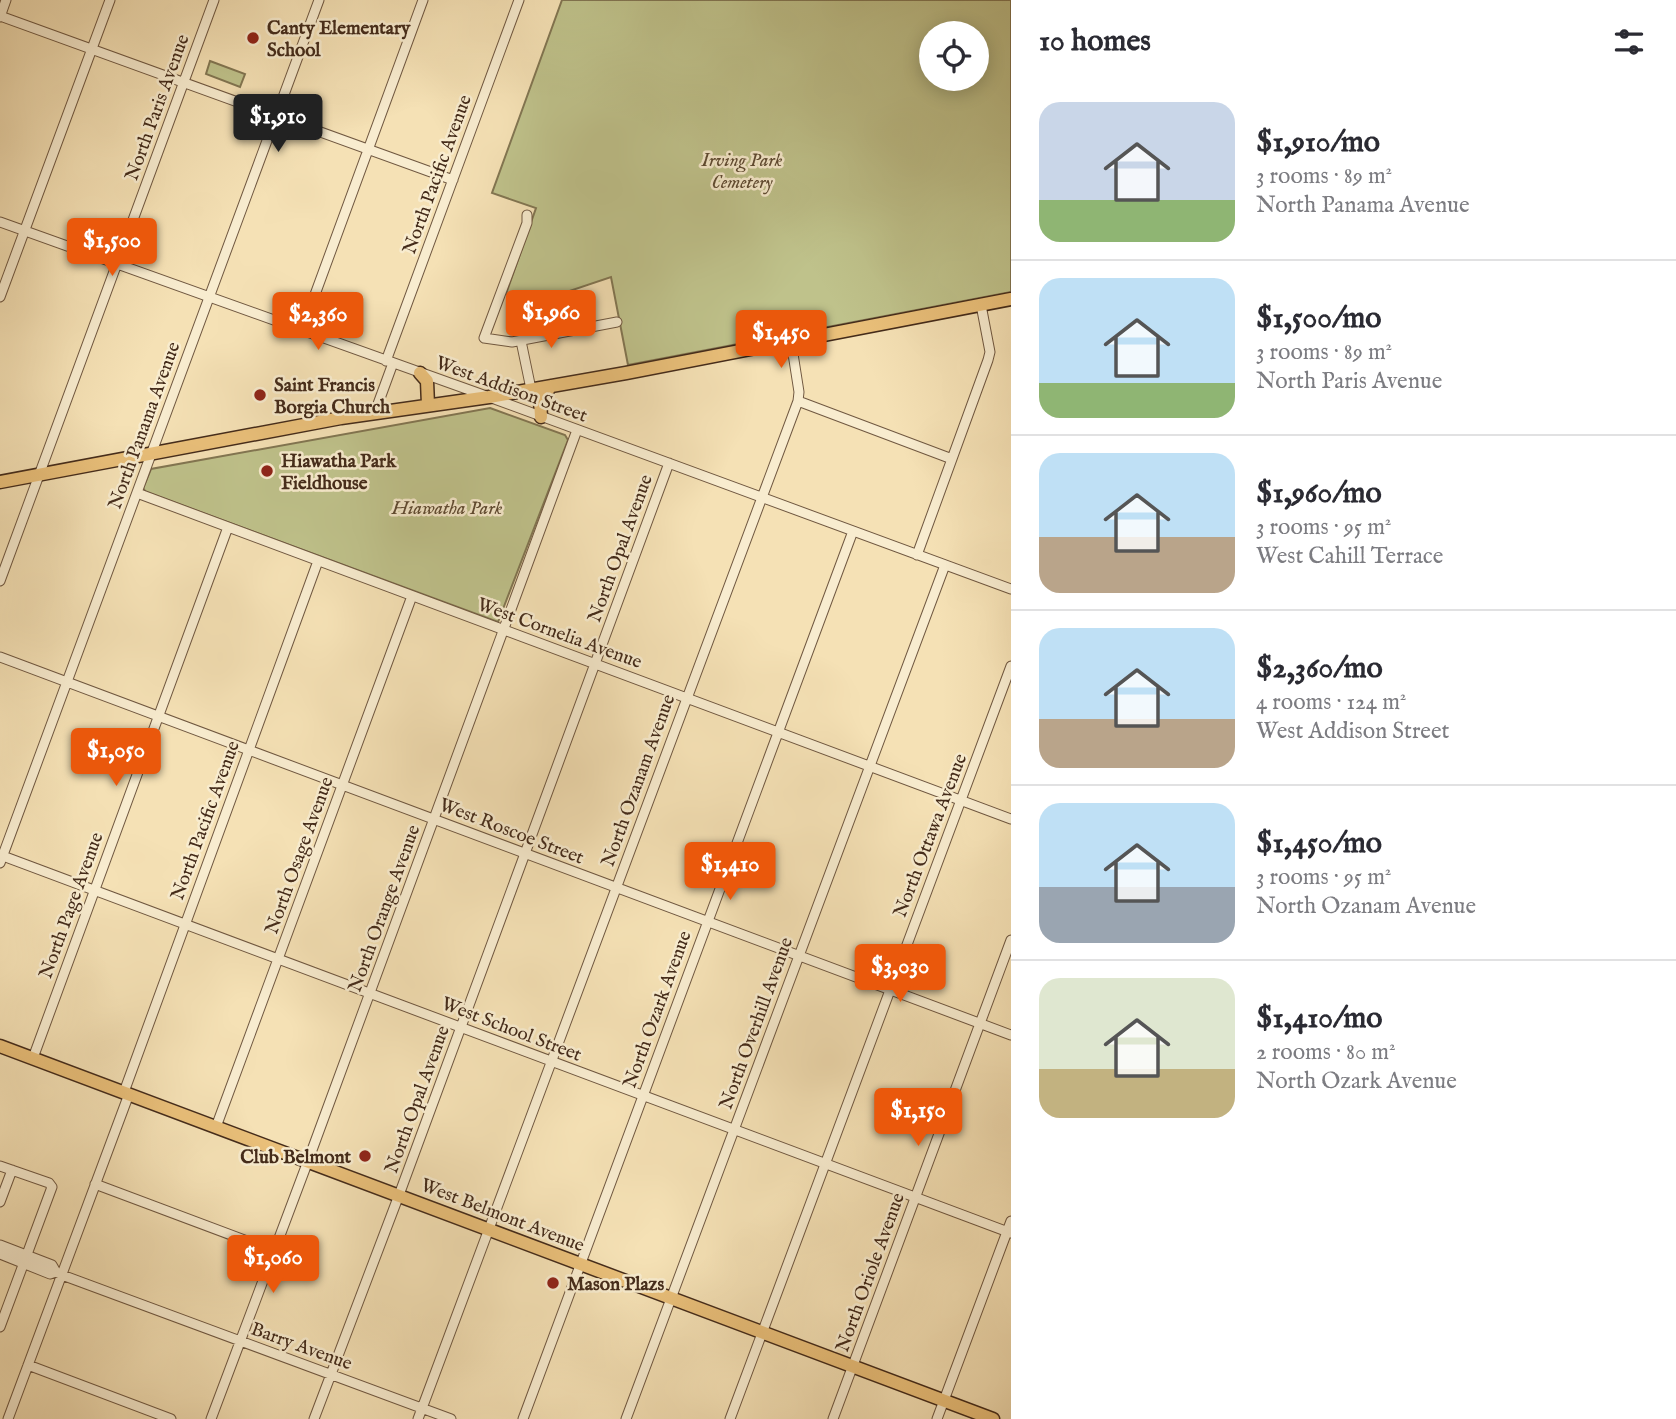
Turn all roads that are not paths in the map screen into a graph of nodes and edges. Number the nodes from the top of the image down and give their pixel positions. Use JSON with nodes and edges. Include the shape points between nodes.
{"nodes":[{"id":1,"x":6,"y":0,"type":"edge"},
{"id":2,"x":110,"y":0,"type":"edge"},
{"id":3,"x":215,"y":0,"type":"edge"},
{"id":4,"x":319,"y":0,"type":"edge"},
{"id":5,"x":423,"y":0,"type":"edge"},
{"id":6,"x":519,"y":0,"type":"edge"},
{"id":7,"x":0,"y":16,"type":"edge"},
{"id":8,"x":92,"y":49,"type":"junction"},
{"id":9,"x":184,"y":82,"type":"junction"},
{"id":10,"x":276,"y":116,"type":"junction"},
{"id":11,"x":368,"y":149,"type":"junction"},
{"id":12,"x":453,"y":180,"type":"junction"},
{"id":13,"x":527,"y":215,"type":"dead end"},
{"id":14,"x":0,"y":222,"type":"edge"},
{"id":15,"x":25,"y":231,"type":"junction"},
{"id":16,"x":117,"y":264,"type":"junction"},
{"id":17,"x":0,"y":297,"type":"edge"},
{"id":18,"x":209,"y":297,"type":"junction"},
{"id":19,"x":1011,"y":299,"type":"edge"},
{"id":20,"x":981,"y":305,"type":"junction"},
{"id":21,"x":617,"y":322,"type":"dead end"},
{"id":22,"x":302,"y":330,"type":"junction"},
{"id":23,"x":522,"y":341,"type":"junction"},
{"id":24,"x":791,"y":341,"type":"junction"},
{"id":25,"x":390,"y":362,"type":"junction"},
{"id":26,"x":420,"y":373,"type":"junction"},
{"id":27,"x":551,"y":386,"type":"junction"},
{"id":28,"x":531,"y":389,"type":"junction"},
{"id":29,"x":489,"y":397,"type":"junction"},
{"id":30,"x":798,"y":401,"type":"junction"},
{"id":31,"x":428,"y":405,"type":"junction"},
{"id":32,"x":375,"y":412,"type":"junction"},
{"id":33,"x":541,"y":417,"type":"junction"},
{"id":34,"x":577,"y":430,"type":"junction"},
{"id":35,"x":152,"y":454,"type":"junction"},
{"id":36,"x":952,"y":459,"type":"junction"},
{"id":37,"x":668,"y":463,"type":"junction"},
{"id":38,"x":39,"y":475,"type":"junction"},
{"id":39,"x":0,"y":482,"type":"edge"},
{"id":40,"x":137,"y":493,"type":"junction"},
{"id":41,"x":761,"y":497,"type":"junction"},
{"id":42,"x":228,"y":527,"type":"junction"},
{"id":43,"x":853,"y":531,"type":"junction"},
{"id":44,"x":917,"y":555,"type":"junction"},
{"id":45,"x":318,"y":561,"type":"junction"},
{"id":46,"x":944,"y":565,"type":"junction"},
{"id":47,"x":0,"y":580,"type":"edge"},
{"id":48,"x":1011,"y":589,"type":"edge"},
{"id":49,"x":412,"y":596,"type":"junction"},
{"id":50,"x":503,"y":630,"type":"junction"},
{"id":51,"x":0,"y":657,"type":"edge"},
{"id":52,"x":595,"y":664,"type":"junction"},
{"id":53,"x":1011,"y":666,"type":"edge"},
{"id":54,"x":67,"y":682,"type":"junction"},
{"id":55,"x":686,"y":698,"type":"junction"},
{"id":56,"x":158,"y":717,"type":"junction"},
{"id":57,"x":778,"y":732,"type":"junction"},
{"id":58,"x":248,"y":750,"type":"junction"},
{"id":59,"x":869,"y":766,"type":"junction"},
{"id":60,"x":342,"y":785,"type":"junction"},
{"id":61,"x":961,"y":801,"type":"junction"},
{"id":62,"x":1011,"y":819,"type":"edge"},
{"id":63,"x":434,"y":820,"type":"junction"},
{"id":64,"x":525,"y":854,"type":"junction"},
{"id":65,"x":1,"y":858,"type":"edge"},
{"id":66,"x":616,"y":888,"type":"junction"},
{"id":67,"x":94,"y":890,"type":"junction"},
{"id":68,"x":707,"y":922,"type":"junction"},
{"id":69,"x":185,"y":924,"type":"junction"},
{"id":70,"x":1011,"y":940,"type":"edge"},
{"id":71,"x":799,"y":956,"type":"junction"},
{"id":72,"x":279,"y":959,"type":"junction"},
{"id":73,"x":890,"y":990,"type":"junction"},
{"id":74,"x":370,"y":993,"type":"junction"},
{"id":75,"x":980,"y":1024,"type":"junction"},
{"id":76,"x":461,"y":1027,"type":"junction"},
{"id":77,"x":1011,"y":1035,"type":"edge"},
{"id":78,"x":0,"y":1046,"type":"edge"},
{"id":79,"x":33,"y":1058,"type":"junction"},
{"id":80,"x":552,"y":1061,"type":"junction"},
{"id":81,"x":126,"y":1093,"type":"junction"},
{"id":82,"x":643,"y":1095,"type":"junction"},
{"id":83,"x":216,"y":1127,"type":"junction"},
{"id":84,"x":734,"y":1130,"type":"junction"},
{"id":85,"x":308,"y":1161,"type":"junction"},
{"id":86,"x":825,"y":1164,"type":"junction"},
{"id":87,"x":0,"y":1166,"type":"edge"},
{"id":88,"x":12,"y":1170,"type":"junction"},
{"id":89,"x":95,"y":1184,"type":"junction"},
{"id":90,"x":399,"y":1195,"type":"junction"},
{"id":91,"x":915,"y":1198,"type":"junction"},
{"id":92,"x":0,"y":1202,"type":"edge"},
{"id":93,"x":1011,"y":1221,"type":"edge"},
{"id":94,"x":489,"y":1229,"type":"junction"},
{"id":95,"x":1009,"y":1233,"type":"edge"},
{"id":96,"x":0,"y":1245,"type":"edge"},
{"id":97,"x":274,"y":1251,"type":"junction"},
{"id":98,"x":0,"y":1254,"type":"edge"},
{"id":99,"x":26,"y":1259,"type":"junction"},
{"id":100,"x":580,"y":1263,"type":"junction"},
{"id":101,"x":59,"y":1273,"type":"junction"},
{"id":102,"x":672,"y":1298,"type":"junction"},
{"id":103,"x":0,"y":1327,"type":"edge"},
{"id":104,"x":762,"y":1331,"type":"junction"},
{"id":105,"x":240,"y":1341,"type":"junction"},
{"id":106,"x":28,"y":1365,"type":"junction"},
{"id":107,"x":853,"y":1365,"type":"junction"},
{"id":108,"x":331,"y":1374,"type":"junction"},
{"id":109,"x":944,"y":1400,"type":"junction"},
{"id":110,"x":422,"y":1408,"type":"junction"},
{"id":111,"x":8,"y":1419,"type":"edge"},
{"id":112,"x":171,"y":1419,"type":"edge"},
{"id":113,"x":211,"y":1419,"type":"edge"},
{"id":114,"x":314,"y":1419,"type":"edge"},
{"id":115,"x":418,"y":1419,"type":"edge"},
{"id":116,"x":451,"y":1419,"type":"edge"},
{"id":117,"x":523,"y":1419,"type":"edge"},
{"id":118,"x":626,"y":1419,"type":"edge"},
{"id":119,"x":730,"y":1419,"type":"edge"},
{"id":120,"x":833,"y":1419,"type":"edge"},
{"id":121,"x":937,"y":1419,"type":"edge"},
{"id":122,"x":993,"y":1419,"type":"edge"}],
"edges":[{"from":1,"to":7,"type":"street"},
{"from":2,"to":8,"type":"street"},
{"from":3,"to":9,"type":"street","name":"North Paris Avenue"},
{"from":4,"to":10,"type":"street","name":"North Panama Avenue"},
{"from":5,"to":11,"type":"street"},
{"from":6,"to":12,"type":"street","name":"North Pacific Avenue"},
{"from":7,"to":8,"type":"street"},
{"from":8,"to":9,"type":"street"},
{"from":8,"to":15,"type":"street"},
{"from":9,"to":10,"type":"street"},
{"from":9,"to":16,"type":"street","name":"North Paris Avenue"},
{"from":10,"to":11,"type":"street"},
{"from":10,"to":18,"type":"street","name":"North Panama Avenue"},
{"from":11,"to":12,"type":"street"},
{"from":11,"to":22,"type":"street"},
{"from":12,"to":25,"type":"street","name":"North Pacific Avenue"},
{"from":13,"to":23,"type":"street","via":[[484,338]]},
{"from":14,"to":15,"type":"street","name":"West Addison Street"},
{"from":15,"to":16,"type":"street","name":"West Addison Street"},
{"from":15,"to":17,"type":"street"},
{"from":16,"to":18,"type":"street","name":"West Addison Street"},
{"from":16,"to":38,"type":"street","name":"North Paris Avenue"},
{"from":18,"to":22,"type":"street","name":"West Addison Street"},
{"from":18,"to":35,"type":"street","name":"North Panama Avenue"},
{"from":19,"to":20,"type":"main road"},
{"from":20,"to":24,"type":"main road"},
{"from":20,"to":36,"type":"street","via":[[990,352]]},
{"from":21,"to":23,"type":"street"},
{"from":22,"to":25,"type":"street","name":"West Addison Street"},
{"from":23,"to":28,"type":"street"},
{"from":24,"to":27,"type":"main road"},
{"from":24,"to":30,"type":"street","name":"North Ozanam Avenue"},
{"from":25,"to":26,"type":"street","name":"West Addison Street"},
{"from":25,"to":32,"type":"street","name":"North Pacific Avenue"},
{"from":26,"to":29,"type":"street","name":"West Addison Street"},
{"from":26,"to":31,"type":"main road","via":[[427,381]]},
{"from":27,"to":28,"type":"main road"},
{"from":27,"to":33,"type":"main road","via":[[540,400]]},
{"from":28,"to":29,"type":"main road"},
{"from":29,"to":31,"type":"main road"},
{"from":29,"to":33,"type":"street","name":"West Addison Street"},
{"from":30,"to":36,"type":"street"},
{"from":30,"to":41,"type":"street","name":"North Ozanam Avenue"},
{"from":31,"to":32,"type":"main road"},
{"from":32,"to":35,"type":"main road"},
{"from":33,"to":34,"type":"street","name":"West Addison Street"},
{"from":34,"to":37,"type":"street","name":"West Addison Street"},
{"from":34,"to":50,"type":"street","name":"North Orange Avenue"},
{"from":35,"to":38,"type":"main road"},
{"from":35,"to":40,"type":"street","name":"North Panama Avenue"},
{"from":36,"to":44,"type":"street"},
{"from":37,"to":41,"type":"street","name":"West Addison Street"},
{"from":37,"to":52,"type":"street","name":"North Opal Avenue"},
{"from":38,"to":39,"type":"main road"},
{"from":38,"to":47,"type":"street","name":"North Paris Avenue"},
{"from":40,"to":42,"type":"street","name":"West Cornelia Avenue"},
{"from":40,"to":54,"type":"street","name":"North Panama Avenue"},
{"from":41,"to":43,"type":"street","name":"West Addison Street"},
{"from":41,"to":55,"type":"street","name":"North Ozanam Avenue"},
{"from":42,"to":45,"type":"street","name":"West Cornelia Avenue"},
{"from":42,"to":56,"type":"street","name":"North Page Avenue"},
{"from":43,"to":44,"type":"street","name":"West Addison Street"},
{"from":43,"to":57,"type":"street","name":"North Ozark Avenue"},
{"from":44,"to":46,"type":"street","name":"West Addison Street"},
{"from":45,"to":49,"type":"street","name":"West Cornelia Avenue"},
{"from":45,"to":58,"type":"street","name":"North Pacific Avenue"},
{"from":46,"to":48,"type":"street","name":"West Addison Street"},
{"from":46,"to":59,"type":"street","name":"North Overhill Avenue"},
{"from":49,"to":50,"type":"street","name":"West Cornelia Avenue"},
{"from":49,"to":60,"type":"street","name":"North Osage Avenue"},
{"from":50,"to":52,"type":"street","name":"West Cornelia Avenue"},
{"from":50,"to":63,"type":"street","name":"North Orange Avenue"},
{"from":51,"to":54,"type":"street","name":"West Roscoe Street"},
{"from":52,"to":55,"type":"street","name":"West Cornelia Avenue"},
{"from":52,"to":64,"type":"street","name":"North Opal Avenue"},
{"from":53,"to":61,"type":"street","name":"North Ottawa Avenue"},
{"from":54,"to":56,"type":"street","name":"West Roscoe Street"},
{"from":54,"to":65,"type":"street","name":"North Panama Avenue"},
{"from":55,"to":57,"type":"street","name":"West Cornelia Avenue"},
{"from":55,"to":66,"type":"street","name":"North Ozanam Avenue"},
{"from":56,"to":58,"type":"street","name":"West Roscoe Street"},
{"from":56,"to":67,"type":"street","name":"North Page Avenue"},
{"from":57,"to":59,"type":"street","name":"West Cornelia Avenue"},
{"from":57,"to":68,"type":"street","name":"North Ozark Avenue"},
{"from":58,"to":60,"type":"street","name":"West Roscoe Street"},
{"from":58,"to":69,"type":"street","name":"North Pacific Avenue"},
{"from":59,"to":61,"type":"street","name":"West Cornelia Avenue"},
{"from":59,"to":71,"type":"street","name":"North Overhill Avenue"},
{"from":60,"to":63,"type":"street","name":"West Roscoe Street"},
{"from":60,"to":72,"type":"street","name":"North Osage Avenue"},
{"from":61,"to":62,"type":"street","name":"West Cornelia Avenue"},
{"from":61,"to":73,"type":"street","name":"North Ottawa Avenue"},
{"from":63,"to":64,"type":"street","name":"West Roscoe Street"},
{"from":63,"to":74,"type":"street","name":"North Orange Avenue"},
{"from":64,"to":66,"type":"street","name":"West Roscoe Street"},
{"from":64,"to":76,"type":"street","name":"North Opal Avenue"},
{"from":65,"to":67,"type":"street","name":"West School Street"},
{"from":66,"to":68,"type":"street","name":"West Roscoe Street"},
{"from":66,"to":80,"type":"street","name":"North Ozanam Avenue"},
{"from":67,"to":69,"type":"street","name":"West School Street"},
{"from":67,"to":79,"type":"street","name":"North Page Avenue"},
{"from":68,"to":71,"type":"street","name":"West Roscoe Street"},
{"from":68,"to":82,"type":"street","name":"North Ozark Avenue"},
{"from":69,"to":72,"type":"street","name":"West School Street"},
{"from":69,"to":81,"type":"street","name":"North Pacific Avenue"},
{"from":70,"to":75,"type":"street","name":"North Oriole Avenue"},
{"from":71,"to":73,"type":"street","name":"West Roscoe Street"},
{"from":71,"to":84,"type":"street","name":"North Overhill Avenue"},
{"from":72,"to":74,"type":"street","name":"West School Street"},
{"from":72,"to":83,"type":"street","name":"North Osage Avenue"},
{"from":73,"to":75,"type":"street","name":"West Roscoe Street"},
{"from":73,"to":86,"type":"street","name":"North Ottawa Avenue"},
{"from":74,"to":76,"type":"street","name":"West School Street"},
{"from":74,"to":85,"type":"street","name":"North Orange Avenue"},
{"from":75,"to":77,"type":"street","name":"West Roscoe Street"},
{"from":75,"to":91,"type":"street","name":"North Oriole Avenue"},
{"from":76,"to":80,"type":"street","name":"West School Street"},
{"from":76,"to":90,"type":"street","name":"North Opal Avenue"},
{"from":78,"to":79,"type":"main road","name":"West Belmont Avenue"},
{"from":79,"to":81,"type":"main road","name":"West Belmont Avenue"},
{"from":80,"to":82,"type":"street","name":"West School Street"},
{"from":80,"to":94,"type":"street","name":"North Ozanam Avenue"},
{"from":81,"to":83,"type":"main road","name":"West Belmont Avenue"},
{"from":81,"to":89,"type":"street","name":"North Pacific Avenue"},
{"from":82,"to":84,"type":"street","name":"West School Street"},
{"from":82,"to":100,"type":"street","name":"North Ozark Avenue"},
{"from":83,"to":85,"type":"main road","name":"West Belmont Avenue"},
{"from":84,"to":86,"type":"street","name":"West School Street"},
{"from":84,"to":102,"type":"street","name":"North Overhill Avenue"},
{"from":85,"to":90,"type":"main road","name":"West Belmont Avenue"},
{"from":85,"to":97,"type":"street","name":"North Orange Avenue"},
{"from":86,"to":91,"type":"street","name":"West School Street"},
{"from":86,"to":104,"type":"street","name":"North Ottawa Avenue"},
{"from":87,"to":88,"type":"street"},
{"from":88,"to":92,"type":"street"},
{"from":88,"to":99,"type":"street","via":[[52,1187]]},
{"from":89,"to":97,"type":"street"},
{"from":89,"to":101,"type":"street","name":"North Pacific Avenue"},
{"from":90,"to":94,"type":"main road","name":"West Belmont Avenue"},
{"from":90,"to":108,"type":"street","name":"North Opal Avenue"},
{"from":91,"to":95,"type":"street","name":"West School Street"},
{"from":91,"to":107,"type":"street","name":"North Oriole Avenue"},
{"from":93,"to":95,"type":"street"},
{"from":94,"to":100,"type":"main road","name":"West Belmont Avenue"},
{"from":94,"to":110,"type":"street","name":"North Ozanam Avenue"},
{"from":95,"to":109,"type":"street"},
{"from":96,"to":99,"type":"street"},
{"from":97,"to":105,"type":"street","name":"North Orange Avenue"},
{"from":98,"to":99,"type":"street"},
{"from":99,"to":101,"type":"street","name":"Barry Avenue","via":[[52,1265]]},
{"from":99,"to":103,"type":"street"},
{"from":100,"to":102,"type":"main road","name":"West Belmont Avenue"},
{"from":100,"to":117,"type":"street","name":"North Ozark Avenue"},
{"from":101,"to":105,"type":"street","name":"Barry Avenue"},
{"from":101,"to":106,"type":"street","name":"North Pacific Avenue"},
{"from":102,"to":104,"type":"main road","name":"West Belmont Avenue"},
{"from":102,"to":118,"type":"street","name":"North Overhill Avenue"},
{"from":104,"to":107,"type":"main road","name":"West Belmont Avenue"},
{"from":104,"to":119,"type":"street","name":"North Ottawa Avenue"},
{"from":105,"to":108,"type":"street","name":"Barry Avenue"},
{"from":105,"to":113,"type":"street","name":"North Orange Avenue"},
{"from":106,"to":111,"type":"street","name":"North Pacific Avenue"},
{"from":106,"to":112,"type":"street"},
{"from":107,"to":109,"type":"main road","name":"West Belmont Avenue"},
{"from":107,"to":120,"type":"street","name":"North Oriole Avenue"},
{"from":108,"to":110,"type":"street","name":"Barry Avenue"},
{"from":108,"to":114,"type":"street","name":"North Opal Avenue"},
{"from":109,"to":121,"type":"street"},
{"from":109,"to":122,"type":"main road","name":"West Belmont Avenue"},
{"from":110,"to":115,"type":"street","name":"North Ozanam Avenue"},
{"from":110,"to":116,"type":"street","name":"Barry Avenue"}]}
